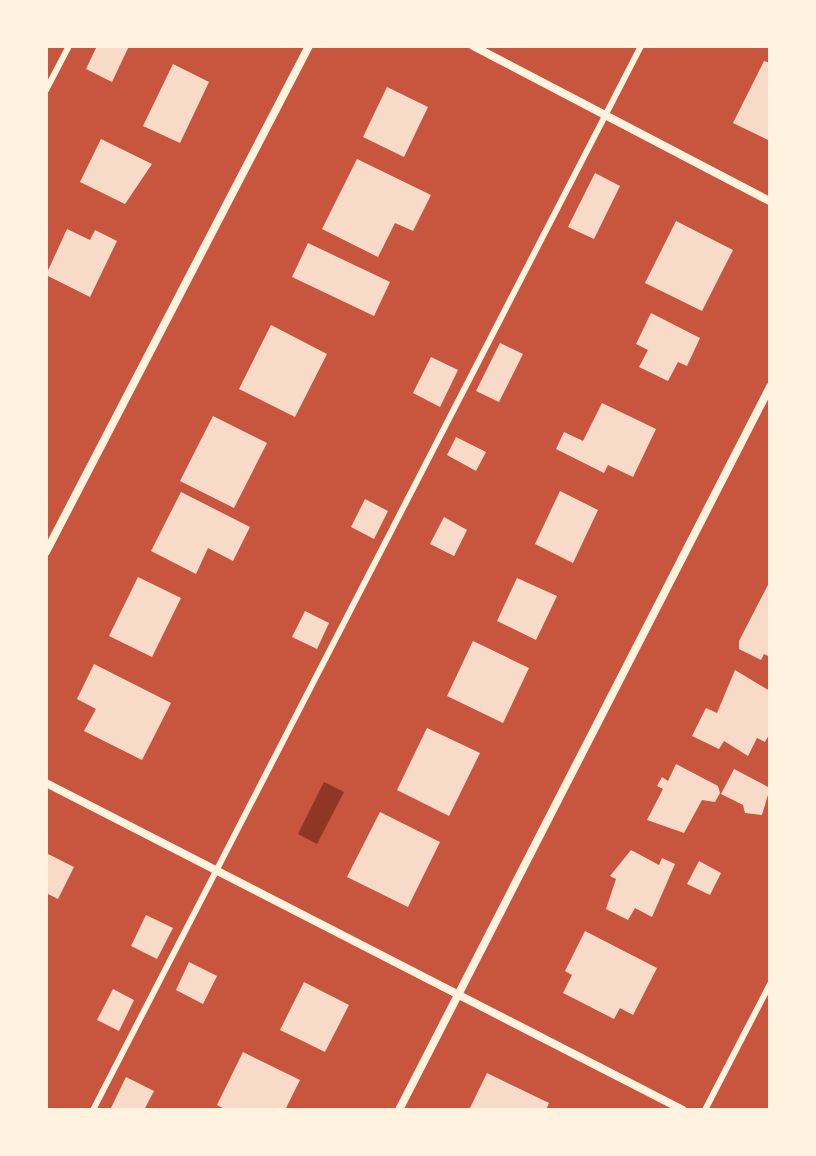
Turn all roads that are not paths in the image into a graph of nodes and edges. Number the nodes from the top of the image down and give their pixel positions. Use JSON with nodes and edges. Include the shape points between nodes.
{"nodes":[{"id":1,"x":69,"y":46,"type":"edge"},
{"id":2,"x":309,"y":46,"type":"edge"},
{"id":3,"x":473,"y":46,"type":"edge"},
{"id":4,"x":641,"y":46,"type":"edge"},
{"id":5,"x":46,"y":90,"type":"edge"},
{"id":6,"x":606,"y":115,"type":"junction"},
{"id":7,"x":770,"y":201,"type":"edge"},
{"id":8,"x":770,"y":387,"type":"edge"},
{"id":9,"x":46,"y":552,"type":"edge"},
{"id":10,"x":46,"y":783,"type":"edge"},
{"id":11,"x":217,"y":870,"type":"junction"},
{"id":12,"x":770,"y":984,"type":"edge"},
{"id":13,"x":459,"y":995,"type":"junction"},
{"id":14,"x":93,"y":1110,"type":"edge"},
{"id":15,"x":399,"y":1110,"type":"edge"},
{"id":16,"x":683,"y":1110,"type":"edge"},
{"id":17,"x":705,"y":1110,"type":"edge"}],
"edges":[{"from":1,"to":5,"type":"lane"},
{"from":2,"to":9,"type":"street"},
{"from":3,"to":6,"type":"street"},
{"from":4,"to":6,"type":"lane"},
{"from":6,"to":7,"type":"street"},
{"from":6,"to":11,"type":"lane"},
{"from":8,"to":13,"type":"street"},
{"from":10,"to":11,"type":"street"},
{"from":11,"to":13,"type":"street"},
{"from":11,"to":14,"type":"lane"},
{"from":12,"to":17,"type":"lane"},
{"from":13,"to":15,"type":"street"},
{"from":13,"to":16,"type":"street"}]}
